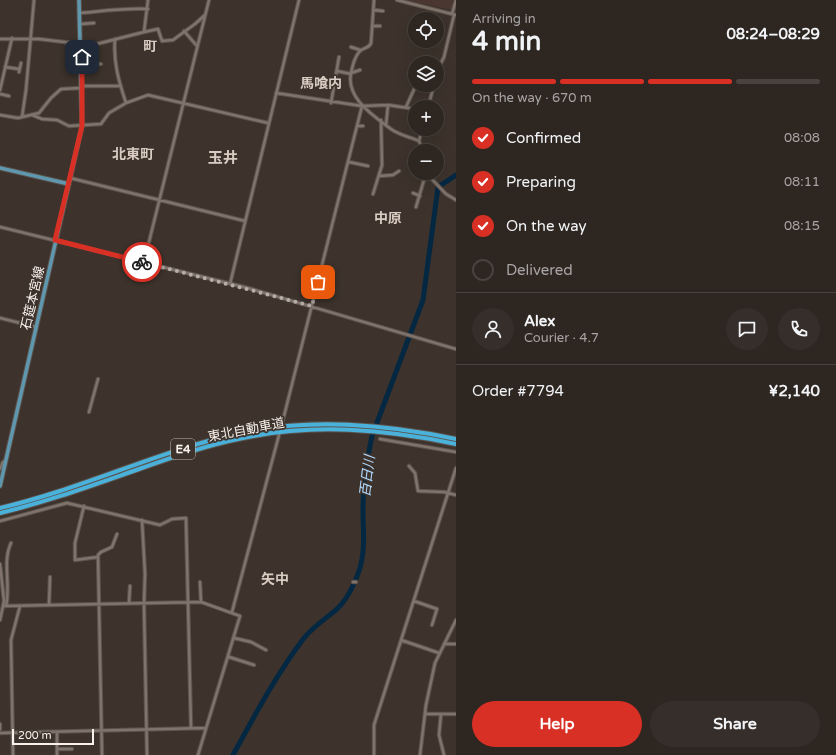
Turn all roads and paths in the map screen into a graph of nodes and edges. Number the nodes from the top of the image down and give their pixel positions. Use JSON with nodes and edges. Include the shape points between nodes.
{"nodes":[{"id":1,"x":34,"y":0,"type":"edge"},
{"id":2,"x":79,"y":0,"type":"edge"},
{"id":3,"x":148,"y":0,"type":"edge"},
{"id":4,"x":209,"y":0,"type":"edge"},
{"id":5,"x":299,"y":0,"type":"edge"},
{"id":6,"x":374,"y":0,"type":"edge"},
{"id":7,"x":396,"y":0,"type":"edge"},
{"id":8,"x":456,"y":0,"type":"edge"},
{"id":9,"x":148,"y":9,"type":"junction"},
{"id":10,"x":374,"y":10,"type":"junction"},
{"id":11,"x":383,"y":11,"type":"dead end"},
{"id":12,"x":80,"y":13,"type":"junction"},
{"id":13,"x":205,"y":14,"type":"junction"},
{"id":14,"x":454,"y":15,"type":"edge"},
{"id":15,"x":94,"y":23,"type":"dead end"},
{"id":16,"x":81,"y":24,"type":"junction"},
{"id":17,"x":372,"y":26,"type":"junction"},
{"id":18,"x":380,"y":26,"type":"dead end"},
{"id":19,"x":184,"y":31,"type":"junction"},
{"id":20,"x":144,"y":32,"type":"junction"},
{"id":21,"x":0,"y":38,"type":"edge"},
{"id":22,"x":12,"y":38,"type":"junction"},
{"id":23,"x":30,"y":39,"type":"junction"},
{"id":24,"x":115,"y":40,"type":"junction"},
{"id":25,"x":81,"y":46,"type":"junction"},
{"id":26,"x":197,"y":46,"type":"junction"},
{"id":27,"x":351,"y":47,"type":"dead end"},
{"id":28,"x":361,"y":50,"type":"junction"},
{"id":29,"x":339,"y":57,"type":"dead end"},
{"id":30,"x":444,"y":57,"type":"edge"},
{"id":31,"x":20,"y":63,"type":"dead end"},
{"id":32,"x":82,"y":64,"type":"junction"},
{"id":33,"x":101,"y":64,"type":"dead end"},
{"id":34,"x":5,"y":67,"type":"junction"},
{"id":35,"x":360,"y":70,"type":"dead end"},
{"id":36,"x":337,"y":71,"type":"junction"},
{"id":37,"x":351,"y":74,"type":"junction"},
{"id":38,"x":1,"y":78,"type":"edge"},
{"id":39,"x":121,"y":86,"type":"junction"},
{"id":40,"x":81,"y":87,"type":"junction"},
{"id":41,"x":0,"y":90,"type":"edge"},
{"id":42,"x":413,"y":92,"type":"edge"},
{"id":43,"x":276,"y":93,"type":"junction"},
{"id":44,"x":0,"y":94,"type":"edge"},
{"id":45,"x":9,"y":96,"type":"dead end"},
{"id":46,"x":126,"y":102,"type":"junction"},
{"id":47,"x":331,"y":102,"type":"junction"},
{"id":48,"x":183,"y":103,"type":"junction"},
{"id":49,"x":388,"y":105,"type":"junction"},
{"id":50,"x":362,"y":106,"type":"junction"},
{"id":51,"x":406,"y":107,"type":"joint"},
{"id":52,"x":0,"y":115,"type":"edge"},
{"id":53,"x":32,"y":115,"type":"junction"},
{"id":54,"x":22,"y":118,"type":"junction"},
{"id":55,"x":381,"y":120,"type":"junction"},
{"id":56,"x":268,"y":123,"type":"junction"},
{"id":57,"x":386,"y":125,"type":"junction"},
{"id":58,"x":82,"y":126,"type":"junction"},
{"id":59,"x":358,"y":126,"type":"junction"},
{"id":60,"x":363,"y":126,"type":"dead end"},
{"id":61,"x":420,"y":136,"type":"edge"},
{"id":62,"x":419,"y":141,"type":"junction"},
{"id":63,"x":420,"y":144,"type":"edge"},
{"id":64,"x":349,"y":162,"type":"junction"},
{"id":65,"x":368,"y":166,"type":"dead end"},
{"id":66,"x":0,"y":168,"type":"edge"},
{"id":67,"x":399,"y":171,"type":"dead end"},
{"id":68,"x":379,"y":176,"type":"junction"},
{"id":69,"x":70,"y":178,"type":"junction"},
{"id":70,"x":69,"y":184,"type":"junction"},
{"id":71,"x":413,"y":193,"type":"dead end"},
{"id":72,"x":373,"y":194,"type":"dead end"},
{"id":73,"x":420,"y":196,"type":"junction"},
{"id":74,"x":159,"y":200,"type":"junction"},
{"id":75,"x":456,"y":200,"type":"edge"},
{"id":76,"x":416,"y":207,"type":"dead end"},
{"id":77,"x":245,"y":221,"type":"junction"},
{"id":78,"x":0,"y":227,"type":"edge"},
{"id":79,"x":55,"y":240,"type":"junction"},
{"id":80,"x":144,"y":262,"type":"junction"},
{"id":81,"x":230,"y":284,"type":"junction"},
{"id":82,"x":312,"y":306,"type":"junction"},
{"id":83,"x":0,"y":318,"type":"edge"},
{"id":84,"x":36,"y":327,"type":"junction"},
{"id":85,"x":456,"y":349,"type":"edge"},
{"id":86,"x":98,"y":379,"type":"dead end"},
{"id":87,"x":89,"y":412,"type":"dead end"},
{"id":88,"x":282,"y":424,"type":"dead end"},
{"id":89,"x":372,"y":428,"type":"junction"},
{"id":90,"x":382,"y":429,"type":"junction"},
{"id":91,"x":279,"y":435,"type":"dead end"},
{"id":92,"x":380,"y":439,"type":"dead end"},
{"id":93,"x":456,"y":439,"type":"edge"},
{"id":94,"x":456,"y":444,"type":"edge"},
{"id":95,"x":456,"y":452,"type":"edge"},
{"id":96,"x":6,"y":461,"type":"junction"},
{"id":97,"x":409,"y":466,"type":"dead end"},
{"id":98,"x":456,"y":468,"type":"edge"},
{"id":99,"x":0,"y":469,"type":"edge"},
{"id":100,"x":0,"y":486,"type":"edge"},
{"id":101,"x":448,"y":493,"type":"junction"},
{"id":102,"x":456,"y":495,"type":"edge"},
{"id":103,"x":84,"y":506,"type":"junction"},
{"id":104,"x":0,"y":508,"type":"edge"},
{"id":105,"x":0,"y":513,"type":"edge"},
{"id":106,"x":142,"y":520,"type":"junction"},
{"id":107,"x":0,"y":521,"type":"edge"},
{"id":108,"x":118,"y":534,"type":"dead end"},
{"id":109,"x":11,"y":543,"type":"dead end"},
{"id":110,"x":98,"y":557,"type":"junction"},
{"id":111,"x":0,"y":564,"type":"edge"},
{"id":112,"x":0,"y":573,"type":"edge"},
{"id":113,"x":50,"y":577,"type":"dead end"},
{"id":114,"x":200,"y":582,"type":"dead end"},
{"id":115,"x":130,"y":586,"type":"dead end"},
{"id":116,"x":414,"y":601,"type":"junction"},
{"id":117,"x":189,"y":602,"type":"junction"},
{"id":118,"x":201,"y":602,"type":"junction"},
{"id":119,"x":129,"y":603,"type":"junction"},
{"id":120,"x":99,"y":604,"type":"junction"},
{"id":121,"x":144,"y":604,"type":"junction"},
{"id":122,"x":49,"y":605,"type":"junction"},
{"id":123,"x":5,"y":606,"type":"junction"},
{"id":124,"x":20,"y":606,"type":"junction"},
{"id":125,"x":232,"y":612,"type":"junction"},
{"id":126,"x":0,"y":620,"type":"edge"},
{"id":127,"x":456,"y":620,"type":"edge"},
{"id":128,"x":432,"y":625,"type":"dead end"},
{"id":129,"x":234,"y":638,"type":"junction"},
{"id":130,"x":401,"y":640,"type":"junction"},
{"id":131,"x":443,"y":644,"type":"junction"},
{"id":132,"x":456,"y":644,"type":"edge"},
{"id":133,"x":266,"y":650,"type":"dead end"},
{"id":134,"x":439,"y":653,"type":"junction"},
{"id":135,"x":229,"y":657,"type":"junction"},
{"id":136,"x":254,"y":665,"type":"dead end"},
{"id":137,"x":426,"y":714,"type":"junction"},
{"id":138,"x":441,"y":714,"type":"junction"},
{"id":139,"x":456,"y":714,"type":"edge"},
{"id":140,"x":0,"y":724,"type":"edge"},
{"id":141,"x":191,"y":728,"type":"junction"},
{"id":142,"x":206,"y":728,"type":"junction"},
{"id":143,"x":0,"y":729,"type":"edge"},
{"id":144,"x":146,"y":729,"type":"junction"},
{"id":145,"x":102,"y":731,"type":"junction"},
{"id":146,"x":57,"y":732,"type":"junction"},
{"id":147,"x":0,"y":733,"type":"edge"},
{"id":148,"x":13,"y":733,"type":"junction"},
{"id":149,"x":57,"y":749,"type":"junction"},
{"id":150,"x":72,"y":750,"type":"dead end"},
{"id":151,"x":13,"y":755,"type":"edge"},
{"id":152,"x":58,"y":755,"type":"edge"},
{"id":153,"x":102,"y":755,"type":"edge"},
{"id":154,"x":147,"y":755,"type":"edge"},
{"id":155,"x":198,"y":755,"type":"edge"},
{"id":156,"x":374,"y":755,"type":"edge"},
{"id":157,"x":420,"y":755,"type":"edge"},
{"id":158,"x":444,"y":755,"type":"edge"}],
"edges":[{"from":1,"to":23,"type":"street"},
{"from":2,"to":12,"type":"main road","name":"石筵本宮線"},
{"from":3,"to":9,"type":"street"},
{"from":4,"to":13,"type":"street"},
{"from":5,"to":43,"type":"street"},
{"from":6,"to":10,"type":"street"},
{"from":7,"to":14,"type":"street"},
{"from":8,"to":14,"type":"street"},
{"from":9,"to":12,"type":"street","via":[[127,8]]},
{"from":9,"to":20,"type":"street"},
{"from":10,"to":11,"type":"street"},
{"from":10,"to":17,"type":"street"},
{"from":12,"to":16,"type":"main road","name":"石筵本宮線"},
{"from":13,"to":19,"type":"street"},
{"from":13,"to":26,"type":"street"},
{"from":14,"to":30,"type":"street"},
{"from":15,"to":16,"type":"street"},
{"from":16,"to":25,"type":"main road","name":"石筵本宮線"},
{"from":17,"to":18,"type":"street"},
{"from":17,"to":28,"type":"street","via":[[370,46]]},
{"from":19,"to":20,"type":"street","via":[[173,40],[163,42],[158,29]]},
{"from":19,"to":26,"type":"street"},
{"from":20,"to":24,"type":"street"},
{"from":21,"to":22,"type":"street"},
{"from":22,"to":23,"type":"street"},
{"from":22,"to":34,"type":"street"},
{"from":23,"to":25,"type":"street"},
{"from":23,"to":54,"type":"street"},
{"from":24,"to":25,"type":"street"},
{"from":24,"to":39,"type":"street","via":[[114,52]]},
{"from":25,"to":32,"type":"main road","name":"石筵本宮線"},
{"from":26,"to":48,"type":"street"},
{"from":27,"to":28,"type":"street"},
{"from":28,"to":37,"type":"street"},
{"from":29,"to":36,"type":"street"},
{"from":31,"to":34,"type":"street","via":[[19,71]]},
{"from":32,"to":33,"type":"street"},
{"from":32,"to":40,"type":"main road","name":"石筵本宮線"},
{"from":34,"to":38,"type":"street"},
{"from":35,"to":37,"type":"street"},
{"from":36,"to":37,"type":"street"},
{"from":36,"to":47,"type":"street"},
{"from":37,"to":50,"type":"street","via":[[356,100]]},
{"from":38,"to":41,"type":"street"},
{"from":39,"to":40,"type":"street"},
{"from":39,"to":46,"type":"street"},
{"from":40,"to":53,"type":"street","via":[[61,89],[42,111]]},
{"from":40,"to":58,"type":"main road","name":"石筵本宮線"},
{"from":42,"to":51,"type":"street"},
{"from":43,"to":47,"type":"street"},
{"from":43,"to":56,"type":"street"},
{"from":44,"to":45,"type":"street"},
{"from":46,"to":48,"type":"street","via":[[148,95]]},
{"from":46,"to":58,"type":"street","via":[[107,115],[101,124]]},
{"from":47,"to":50,"type":"street"},
{"from":48,"to":56,"type":"street"},
{"from":48,"to":74,"type":"street"},
{"from":49,"to":50,"type":"street"},
{"from":49,"to":51,"type":"street"},
{"from":49,"to":57,"type":"street"},
{"from":50,"to":55,"type":"street"},
{"from":50,"to":59,"type":"street"},
{"from":52,"to":54,"type":"street"},
{"from":53,"to":54,"type":"street"},
{"from":53,"to":58,"type":"street","via":[[57,120],[69,126]]},
{"from":55,"to":57,"type":"street"},
{"from":55,"to":68,"type":"street","via":[[382,165]]},
{"from":56,"to":77,"type":"street"},
{"from":57,"to":62,"type":"street","via":[[395,132]]},
{"from":58,"to":69,"type":"main road","name":"石筵本宮線"},
{"from":59,"to":60,"type":"street"},
{"from":59,"to":64,"type":"street"},
{"from":61,"to":62,"type":"street"},
{"from":62,"to":63,"type":"street"},
{"from":64,"to":65,"type":"street"},
{"from":64,"to":82,"type":"street"},
{"from":66,"to":70,"type":"main road"},
{"from":67,"to":68,"type":"street","via":[[393,175]]},
{"from":68,"to":72,"type":"street"},
{"from":69,"to":70,"type":"main road","name":"石筵本宮線"},
{"from":69,"to":74,"type":"street"},
{"from":70,"to":79,"type":"main road","name":"石筵本宮線"},
{"from":71,"to":73,"type":"street"},
{"from":73,"to":75,"type":"street","via":[[426,173],[450,198]]},
{"from":73,"to":76,"type":"street"},
{"from":74,"to":77,"type":"street"},
{"from":74,"to":80,"type":"street"},
{"from":77,"to":81,"type":"street"},
{"from":78,"to":79,"type":"street"},
{"from":79,"to":80,"type":"street"},
{"from":79,"to":84,"type":"main road","name":"石筵本宮線"},
{"from":80,"to":81,"type":"street"},
{"from":81,"to":82,"type":"street"},
{"from":82,"to":85,"type":"street"},
{"from":82,"to":88,"type":"street"},
{"from":83,"to":84,"type":"street"},
{"from":84,"to":96,"type":"main road","name":"石筵本宮線"},
{"from":86,"to":87,"type":"street"},
{"from":89,"to":90,"type":"highway","name":"東北自動車道","number":"E4"},
{"from":89,"to":104,"type":"highway","name":"東北自動車道","number":"E4","via":[[305,425],[241,433],[201,443],[49,495]]},
{"from":89,"to":105,"type":"highway","name":"東北自動車道","number":"E4","via":[[306,430],[242,438],[180,455],[70,493]]},
{"from":90,"to":93,"type":"highway","name":"東北自動車道","number":"E4"},
{"from":90,"to":94,"type":"highway","name":"東北自動車道","number":"E4"},
{"from":91,"to":125,"type":"street"},
{"from":92,"to":95,"type":"street"},
{"from":96,"to":99,"type":"street"},
{"from":96,"to":100,"type":"main road","name":"石筵本宮線"},
{"from":97,"to":101,"type":"street","via":[[415,472],[418,491]]},
{"from":98,"to":101,"type":"street"},
{"from":101,"to":102,"type":"street"},
{"from":101,"to":116,"type":"street"},
{"from":103,"to":106,"type":"street"},
{"from":103,"to":107,"type":"street","via":[[64,503]]},
{"from":103,"to":110,"type":"street","via":[[75,543],[75,560]]},
{"from":106,"to":117,"type":"street","via":[[160,525],[172,519],[186,518]]},
{"from":106,"to":121,"type":"street"},
{"from":108,"to":110,"type":"street","via":[[112,547],[101,552]]},
{"from":109,"to":123,"type":"street","via":[[8,554],[9,595]]},
{"from":110,"to":120,"type":"street"},
{"from":111,"to":112,"type":"street"},
{"from":112,"to":123,"type":"street"},
{"from":113,"to":122,"type":"street"},
{"from":114,"to":118,"type":"street"},
{"from":115,"to":119,"type":"street"},
{"from":116,"to":128,"type":"street","via":[[437,609]]},
{"from":116,"to":130,"type":"street"},
{"from":117,"to":118,"type":"street"},
{"from":117,"to":121,"type":"street"},
{"from":117,"to":141,"type":"street"},
{"from":118,"to":125,"type":"street"},
{"from":119,"to":120,"type":"street"},
{"from":119,"to":121,"type":"street"},
{"from":120,"to":122,"type":"street"},
{"from":120,"to":145,"type":"street"},
{"from":121,"to":144,"type":"street"},
{"from":122,"to":124,"type":"street"},
{"from":123,"to":124,"type":"street"},
{"from":123,"to":126,"type":"street"},
{"from":124,"to":148,"type":"street","via":[[11,640]]},
{"from":125,"to":129,"type":"street","via":[[240,616]]},
{"from":127,"to":131,"type":"street"},
{"from":129,"to":133,"type":"street"},
{"from":129,"to":135,"type":"street"},
{"from":130,"to":134,"type":"street"},
{"from":130,"to":156,"type":"street","via":[[374,725]]},
{"from":131,"to":132,"type":"street"},
{"from":131,"to":134,"type":"street"},
{"from":134,"to":137,"type":"street","via":[[431,679]]},
{"from":135,"to":136,"type":"street"},
{"from":135,"to":142,"type":"street"},
{"from":137,"to":138,"type":"street"},
{"from":137,"to":157,"type":"street"},
{"from":138,"to":139,"type":"street"},
{"from":138,"to":158,"type":"street","via":[[440,735]]},
{"from":140,"to":143,"type":"street"},
{"from":141,"to":142,"type":"street"},
{"from":141,"to":144,"type":"street"},
{"from":142,"to":155,"type":"street"},
{"from":144,"to":145,"type":"street"},
{"from":144,"to":154,"type":"street"},
{"from":145,"to":146,"type":"street"},
{"from":145,"to":153,"type":"street"},
{"from":146,"to":148,"type":"street"},
{"from":146,"to":149,"type":"street"},
{"from":147,"to":148,"type":"street"},
{"from":148,"to":151,"type":"street"},
{"from":149,"to":150,"type":"street"},
{"from":149,"to":152,"type":"street"}]}
